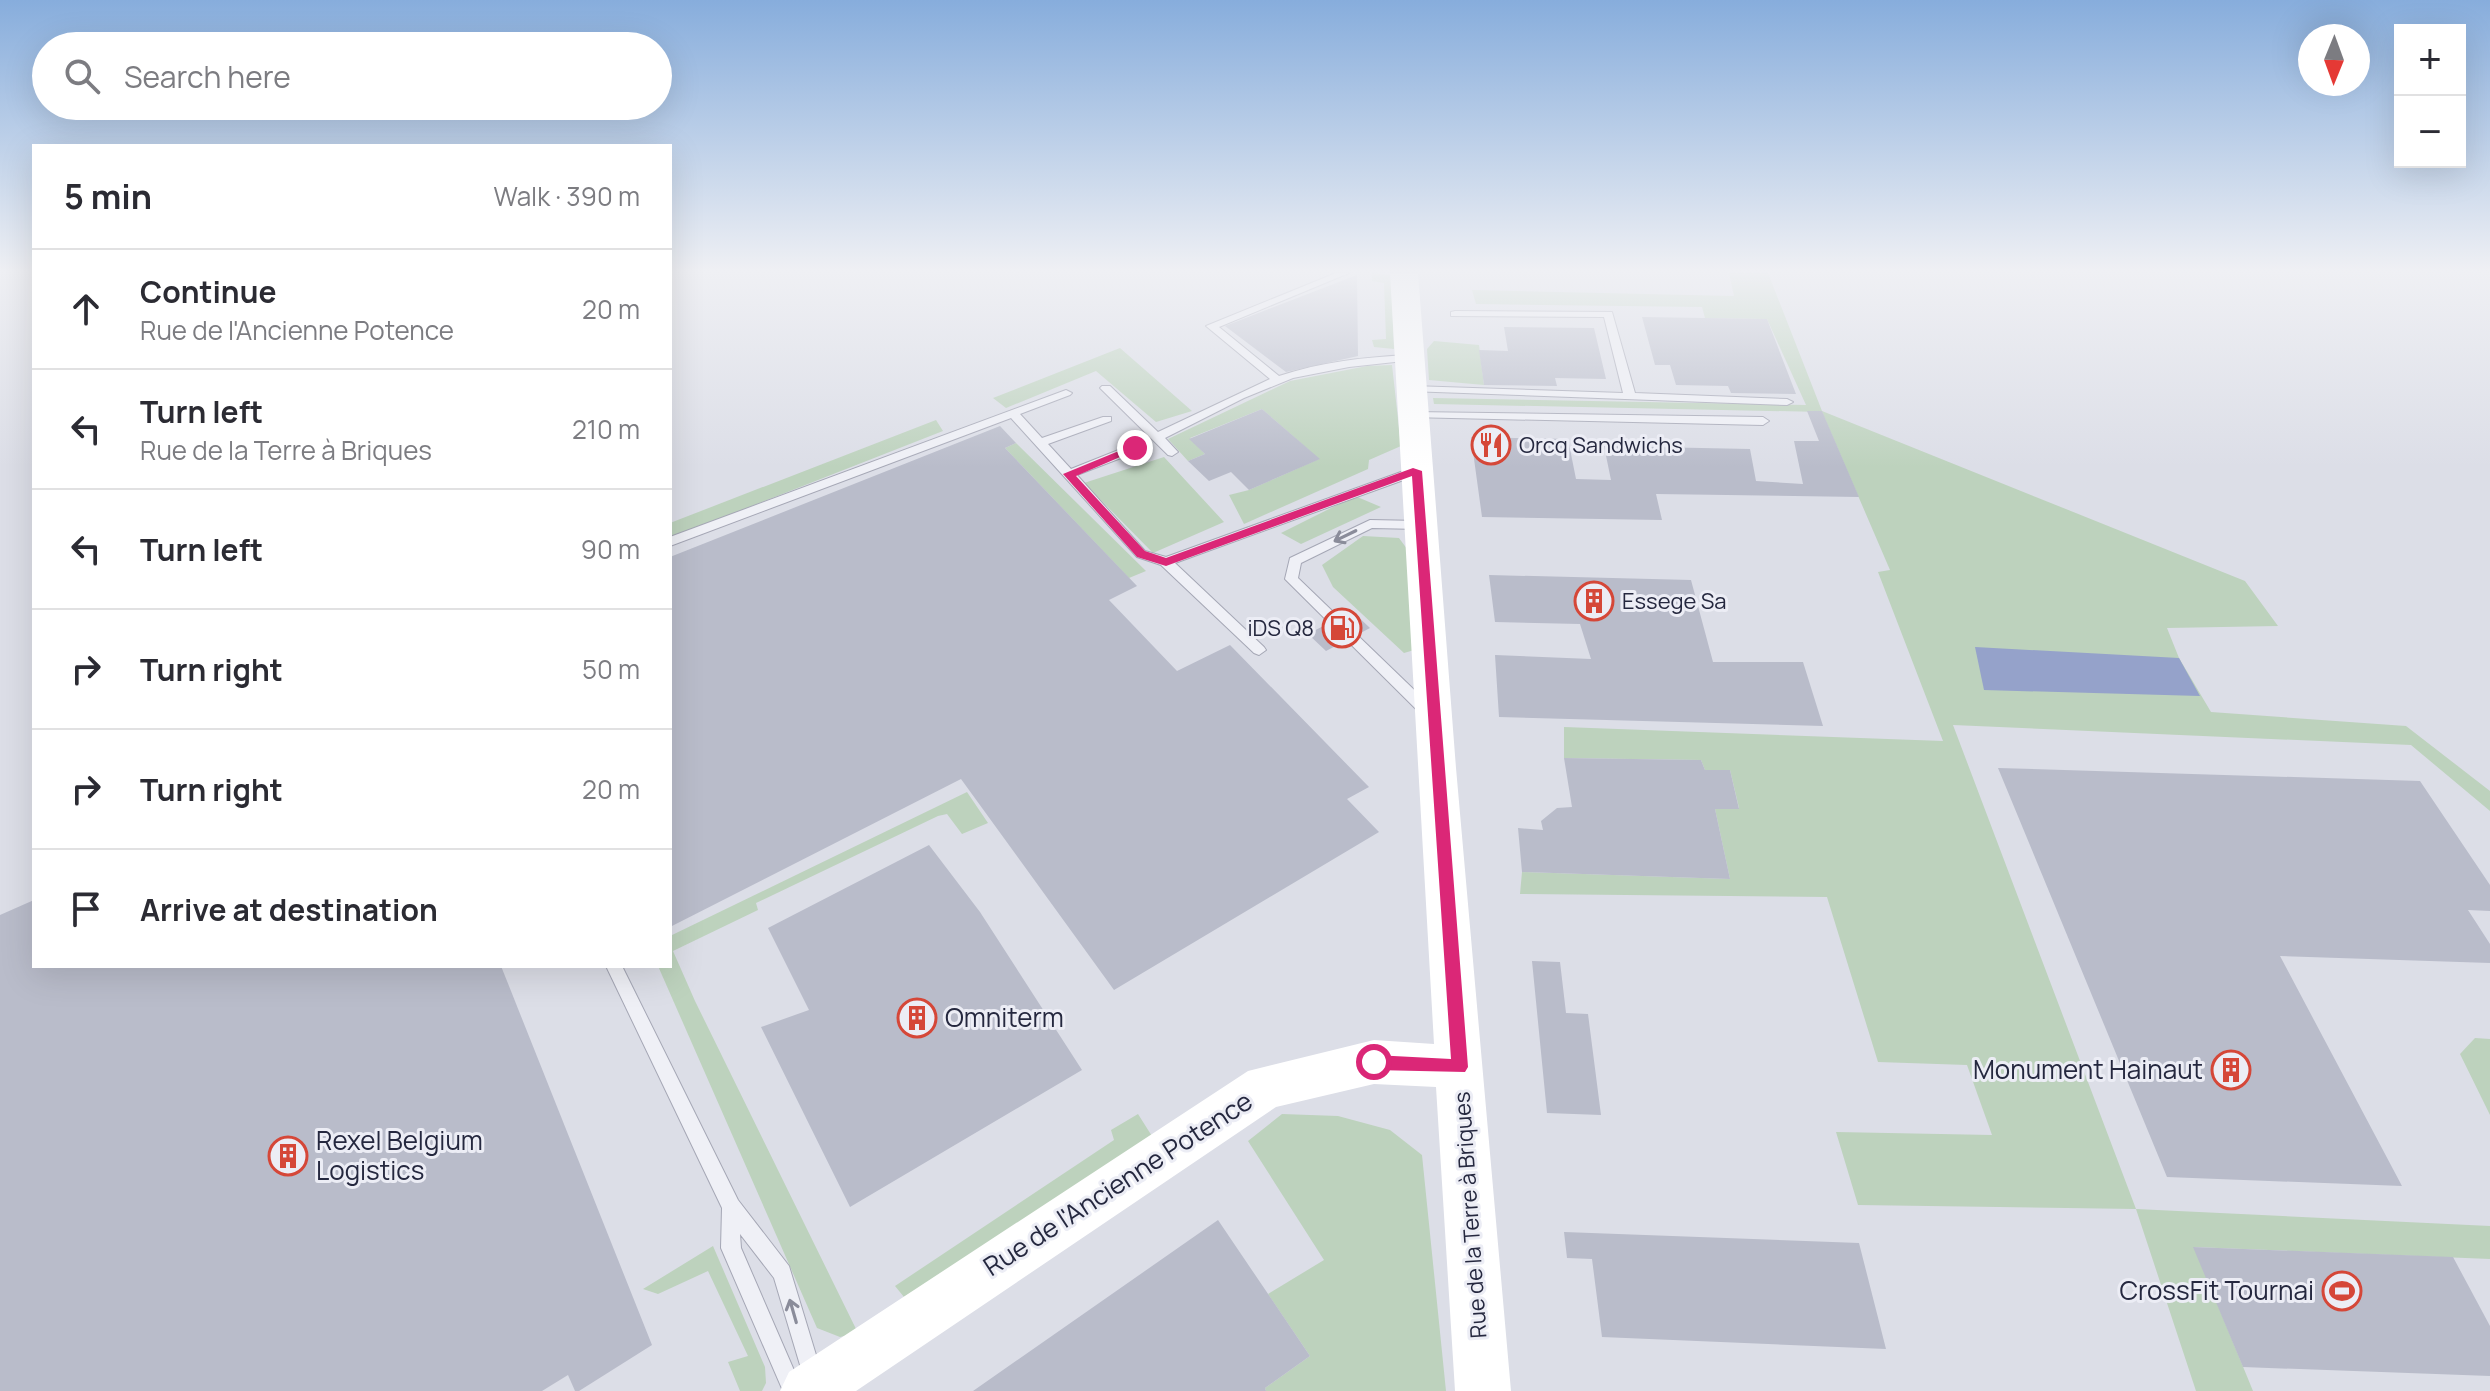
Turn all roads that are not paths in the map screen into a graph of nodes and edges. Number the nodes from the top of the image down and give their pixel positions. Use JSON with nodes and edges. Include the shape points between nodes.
{"nodes":[{"id":1,"x":1226,"y":338,"type":"edge"},
{"id":2,"x":1408,"y":338,"type":"edge"},
{"id":3,"x":1614,"y":338,"type":"edge"},
{"id":4,"x":1409,"y":358,"type":"junction"},
{"id":5,"x":1279,"y":381,"type":"junction"},
{"id":6,"x":1106,"y":388,"type":"dead end"},
{"id":7,"x":1066,"y":393,"type":"dead end"},
{"id":8,"x":1630,"y":397,"type":"junction"},
{"id":9,"x":1412,"y":402,"type":"junction"},
{"id":10,"x":1787,"y":402,"type":"dead end"},
{"id":11,"x":1013,"y":413,"type":"junction"},
{"id":12,"x":1107,"y":419,"type":"dead end"},
{"id":13,"x":1763,"y":421,"type":"dead end"},
{"id":14,"x":1157,"y":437,"type":"junction"},
{"id":15,"x":1040,"y":443,"type":"junction"},
{"id":16,"x":1135,"y":448,"type":"dead end"},
{"id":17,"x":1172,"y":452,"type":"dead end"},
{"id":18,"x":1417,"y":471,"type":"junction"},
{"id":19,"x":1069,"y":474,"type":"junction"},
{"id":20,"x":1420,"y":525,"type":"junction"},
{"id":21,"x":672,"y":541,"type":"edge"},
{"id":22,"x":1166,"y":562,"type":"junction"},
{"id":23,"x":1259,"y":650,"type":"dead end"},
{"id":24,"x":1433,"y":717,"type":"junction"},
{"id":25,"x":615,"y":968,"type":"edge"},
{"id":26,"x":1460,"y":1067,"type":"junction"},
{"id":27,"x":731,"y":1207,"type":"junction"},
{"id":28,"x":805,"y":1389,"type":"edge"},
{"id":29,"x":1483,"y":1391,"type":"edge"}],
"edges":[{"from":1,"to":5,"type":"lane"},
{"from":2,"to":4,"type":"main road","name":"Rue de la Terre à Briques"},
{"from":3,"to":8,"type":"lane"},
{"from":4,"to":5,"type":"lane","via":[[1372,359]]},
{"from":4,"to":9,"type":"main road","name":"Rue de la Terre à Briques"},
{"from":5,"to":14,"type":"lane"},
{"from":6,"to":14,"type":"lane"},
{"from":7,"to":11,"type":"lane"},
{"from":8,"to":9,"type":"lane"},
{"from":8,"to":10,"type":"lane"},
{"from":9,"to":13,"type":"lane"},
{"from":9,"to":18,"type":"main road","name":"Rue de la Terre à Briques"},
{"from":11,"to":15,"type":"lane"},
{"from":11,"to":21,"type":"lane"},
{"from":12,"to":15,"type":"lane"},
{"from":14,"to":17,"type":"lane"},
{"from":15,"to":19,"type":"lane"},
{"from":16,"to":19,"type":"lane"},
{"from":18,"to":20,"type":"main road","name":"Rue de la Terre à Briques"},
{"from":18,"to":22,"type":"lane"},
{"from":19,"to":22,"type":"lane","via":[[1141,554]]},
{"from":20,"to":24,"type":"main road","name":"Rue de la Terre à Briques"},
{"from":20,"to":24,"type":"lane","one_way":true,"via":[[1370,524],[1295,561],[1291,579]]},
{"from":22,"to":23,"type":"lane"},
{"from":24,"to":26,"type":"main road","name":"Rue de la Terre à Briques"},
{"from":25,"to":27,"type":"lane"},
{"from":26,"to":28,"type":"main road","name":"Rue de l'Ancienne Potence","via":[[1374,1062],[1265,1087]]},
{"from":26,"to":29,"type":"main road","name":"Rue de la Terre à Briques"},
{"from":27,"to":28,"type":"lane","via":[[731,1248]]},
{"from":28,"to":27,"type":"lane","one_way":true,"via":[[782,1273]]}]}
